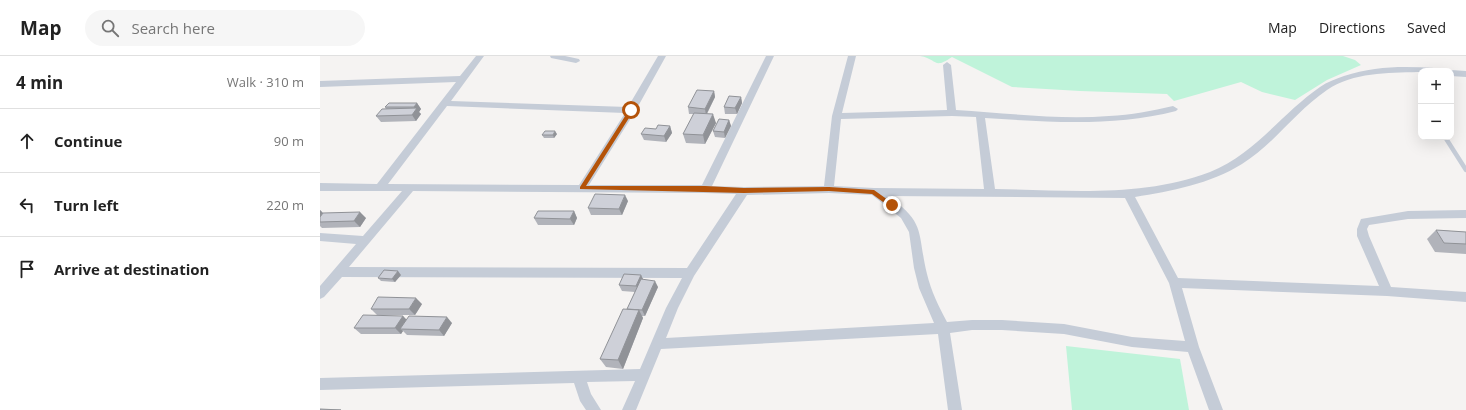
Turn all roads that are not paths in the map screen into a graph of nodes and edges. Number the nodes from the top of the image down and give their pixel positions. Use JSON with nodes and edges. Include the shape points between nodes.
{"nodes":[{"id":1,"x":480,"y":56,"type":"edge"},
{"id":2,"x":554,"y":56,"type":"edge"},
{"id":3,"x":662,"y":56,"type":"edge"},
{"id":4,"x":770,"y":56,"type":"edge"},
{"id":5,"x":852,"y":56,"type":"edge"},
{"id":6,"x":576,"y":61,"type":"dead end"},
{"id":7,"x":947,"y":65,"type":"dead end"},
{"id":8,"x":1418,"y":69,"type":"edge"},
{"id":9,"x":1454,"y":73,"type":"edge"},
{"id":10,"x":1466,"y":74,"type":"edge"},
{"id":11,"x":462,"y":79,"type":"junction"},
{"id":12,"x":320,"y":84,"type":"edge"},
{"id":13,"x":444,"y":103,"type":"junction"},
{"id":14,"x":1173,"y":109,"type":"dead end"},
{"id":15,"x":631,"y":110,"type":"junction"},
{"id":16,"x":952,"y":113,"type":"junction"},
{"id":17,"x":980,"y":114,"type":"junction"},
{"id":18,"x":838,"y":116,"type":"junction"},
{"id":19,"x":1447,"y":140,"type":"edge"},
{"id":20,"x":1466,"y":170,"type":"edge"},
{"id":21,"x":320,"y":187,"type":"edge"},
{"id":22,"x":379,"y":188,"type":"junction"},
{"id":23,"x":410,"y":188,"type":"junction"},
{"id":24,"x":582,"y":188,"type":"junction"},
{"id":25,"x":705,"y":189,"type":"junction"},
{"id":26,"x":829,"y":189,"type":"junction"},
{"id":27,"x":744,"y":190,"type":"junction"},
{"id":28,"x":874,"y":192,"type":"junction"},
{"id":29,"x":990,"y":193,"type":"junction"},
{"id":30,"x":1128,"y":194,"type":"junction"},
{"id":31,"x":1466,"y":214,"type":"edge"},
{"id":32,"x":320,"y":237,"type":"edge"},
{"id":33,"x":366,"y":240,"type":"junction"},
{"id":34,"x":339,"y":272,"type":"junction"},
{"id":35,"x":690,"y":273,"type":"junction"},
{"id":36,"x":1175,"y":283,"type":"junction"},
{"id":37,"x":1387,"y":291,"type":"junction"},
{"id":38,"x":320,"y":294,"type":"edge"},
{"id":39,"x":1466,"y":297,"type":"edge"},
{"id":40,"x":943,"y":328,"type":"junction"},
{"id":41,"x":658,"y":344,"type":"junction"},
{"id":42,"x":1193,"y":347,"type":"junction"},
{"id":43,"x":643,"y":375,"type":"junction"},
{"id":44,"x":578,"y":376,"type":"junction"},
{"id":45,"x":320,"y":384,"type":"edge"},
{"id":46,"x":594,"y":410,"type":"edge"},
{"id":47,"x":629,"y":410,"type":"edge"},
{"id":48,"x":955,"y":410,"type":"edge"},
{"id":49,"x":1216,"y":410,"type":"edge"}],
"edges":[{"from":1,"to":11,"type":"street"},
{"from":2,"to":6,"type":"street"},
{"from":3,"to":15,"type":"street"},
{"from":4,"to":25,"type":"street"},
{"from":5,"to":18,"type":"street"},
{"from":7,"to":16,"type":"street"},
{"from":8,"to":30,"type":"street","via":[[1374,70],[1332,83],[1320,90],[1276,133],[1240,161],[1193,182]]},
{"from":9,"to":10,"type":"street"},
{"from":11,"to":12,"type":"street"},
{"from":11,"to":13,"type":"street"},
{"from":13,"to":15,"type":"street"},
{"from":13,"to":22,"type":"street"},
{"from":14,"to":17,"type":"street","via":[[1110,119],[1071,120]]},
{"from":15,"to":24,"type":"street"},
{"from":16,"to":17,"type":"street"},
{"from":16,"to":18,"type":"street"},
{"from":17,"to":29,"type":"street"},
{"from":18,"to":26,"type":"street"},
{"from":19,"to":20,"type":"lane"},
{"from":21,"to":22,"type":"street"},
{"from":22,"to":23,"type":"street"},
{"from":23,"to":24,"type":"street"},
{"from":23,"to":33,"type":"street"},
{"from":24,"to":25,"type":"street"},
{"from":25,"to":27,"type":"street"},
{"from":26,"to":27,"type":"street"},
{"from":26,"to":28,"type":"street"},
{"from":27,"to":35,"type":"street"},
{"from":28,"to":29,"type":"street"},
{"from":28,"to":40,"type":"street","via":[[900,210],[912,226],[921,275]]},
{"from":29,"to":30,"type":"street"},
{"from":30,"to":36,"type":"street"},
{"from":31,"to":37,"type":"street","via":[[1408,214],[1365,222],[1363,236]]},
{"from":32,"to":33,"type":"street"},
{"from":33,"to":34,"type":"street"},
{"from":34,"to":35,"type":"street"},
{"from":34,"to":38,"type":"street"},
{"from":35,"to":41,"type":"street","via":[[672,308]]},
{"from":36,"to":37,"type":"street"},
{"from":36,"to":42,"type":"street"},
{"from":37,"to":39,"type":"street"},
{"from":40,"to":41,"type":"street"},
{"from":40,"to":42,"type":"street","via":[[1002,325],[1064,329],[1132,342]]},
{"from":40,"to":48,"type":"street"},
{"from":41,"to":43,"type":"street"},
{"from":42,"to":49,"type":"street"},
{"from":43,"to":44,"type":"street"},
{"from":43,"to":47,"type":"street"},
{"from":44,"to":45,"type":"street"},
{"from":44,"to":46,"type":"street","via":[[585,397]]}]}
